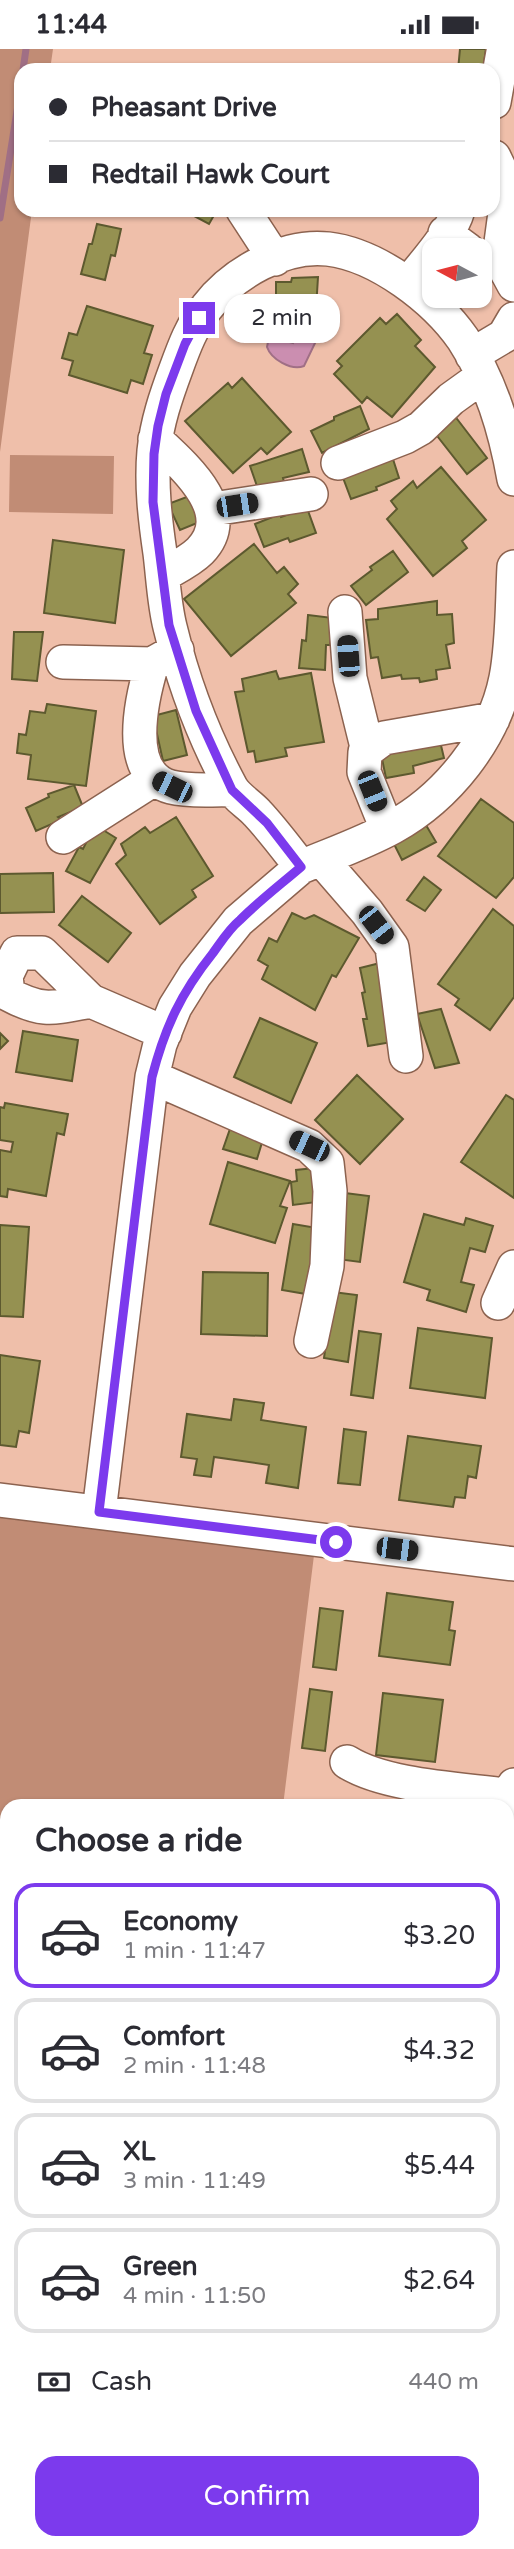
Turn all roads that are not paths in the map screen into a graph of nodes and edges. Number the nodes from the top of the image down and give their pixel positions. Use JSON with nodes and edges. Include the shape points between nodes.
{"nodes":[{"id":1,"x":503,"y":52,"type":"dead end"},
{"id":2,"x":500,"y":69,"type":"edge"},
{"id":3,"x":500,"y":171,"type":"edge"},
{"id":4,"x":248,"y":217,"type":"edge"},
{"id":5,"x":457,"y":231,"type":"edge"},
{"id":6,"x":275,"y":258,"type":"junction"},
{"id":7,"x":498,"y":267,"type":"edge"},
{"id":8,"x":408,"y":284,"type":"junction"},
{"id":9,"x":514,"y":319,"type":"edge"},
{"id":10,"x":478,"y":366,"type":"junction"},
{"id":11,"x":155,"y":439,"type":"junction"},
{"id":12,"x":338,"y":463,"type":"dead end"},
{"id":13,"x":514,"y":479,"type":"edge"},
{"id":14,"x":311,"y":493,"type":"dead end"},
{"id":15,"x":213,"y":509,"type":"junction"},
{"id":16,"x":514,"y":567,"type":"edge"},
{"id":17,"x":163,"y":575,"type":"junction"},
{"id":18,"x":345,"y":612,"type":"dead end"},
{"id":19,"x":164,"y":657,"type":"junction"},
{"id":20,"x":63,"y":662,"type":"dead end"},
{"id":21,"x":503,"y":700,"type":"edge"},
{"id":22,"x":368,"y":751,"type":"junction"},
{"id":23,"x":154,"y":779,"type":"junction"},
{"id":24,"x":232,"y":790,"type":"junction"},
{"id":25,"x":387,"y":829,"type":"junction"},
{"id":26,"x":63,"y":837,"type":"dead end"},
{"id":27,"x":311,"y":863,"type":"junction"},
{"id":28,"x":91,"y":1001,"type":"dead end"},
{"id":29,"x":165,"y":1033,"type":"junction"},
{"id":30,"x":406,"y":1056,"type":"dead end"},
{"id":31,"x":152,"y":1077,"type":"junction"},
{"id":32,"x":514,"y":1267,"type":"edge"},
{"id":33,"x":498,"y":1303,"type":"dead end"},
{"id":34,"x":311,"y":1341,"type":"dead end"},
{"id":35,"x":0,"y":1500,"type":"edge"},
{"id":36,"x":99,"y":1512,"type":"junction"},
{"id":37,"x":514,"y":1564,"type":"edge"},
{"id":38,"x":347,"y":1762,"type":"dead end"},
{"id":39,"x":513,"y":1791,"type":"edge"}],
"edges":[{"from":1,"to":2,"type":"street"},
{"from":3,"to":7,"type":"street","via":[[507,198]]},
{"from":4,"to":6,"type":"street"},
{"from":5,"to":8,"type":"street"},
{"from":6,"to":8,"type":"street","via":[[307,249],[329,249],[381,268]]},
{"from":6,"to":11,"type":"street","via":[[230,283],[199,318],[166,394]]},
{"from":8,"to":10,"type":"street","via":[[434,304]]},
{"from":9,"to":10,"type":"street"},
{"from":10,"to":12,"type":"street","via":[[421,428]]},
{"from":10,"to":13,"type":"street","via":[[507,436]]},
{"from":11,"to":15,"type":"street","via":[[183,465]]},
{"from":11,"to":17,"type":"street","via":[[153,502]]},
{"from":14,"to":15,"type":"street"},
{"from":15,"to":17,"type":"street","via":[[209,540],[198,553]]},
{"from":16,"to":21,"type":"street"},
{"from":17,"to":19,"type":"street","via":[[169,625]]},
{"from":18,"to":22,"type":"street","via":[[350,678]]},
{"from":19,"to":20,"type":"street"},
{"from":19,"to":23,"type":"street","via":[[142,699],[139,725],[144,761]]},
{"from":19,"to":24,"type":"street","via":[[196,711]]},
{"from":21,"to":22,"type":"street","via":[[384,738]]},
{"from":21,"to":25,"type":"street","via":[[481,741],[449,782],[411,816]]},
{"from":22,"to":25,"type":"street","via":[[364,772]]},
{"from":23,"to":24,"type":"street","via":[[172,787]]},
{"from":23,"to":26,"type":"street"},
{"from":24,"to":27,"type":"street"},
{"from":25,"to":27,"type":"street"},
{"from":27,"to":29,"type":"street","via":[[238,921],[185,990]]},
{"from":27,"to":30,"type":"street","via":[[367,912],[392,947]]},
{"from":28,"to":29,"type":"street"},
{"from":29,"to":31,"type":"street"},
{"from":31,"to":34,"type":"street","via":[[309,1146],[327,1163],[327,1266]]},
{"from":31,"to":36,"type":"street"},
{"from":32,"to":33,"type":"street"},
{"from":35,"to":36,"type":"street"},
{"from":36,"to":37,"type":"street"},
{"from":38,"to":39,"type":"street","via":[[364,1773],[411,1782]]}]}
